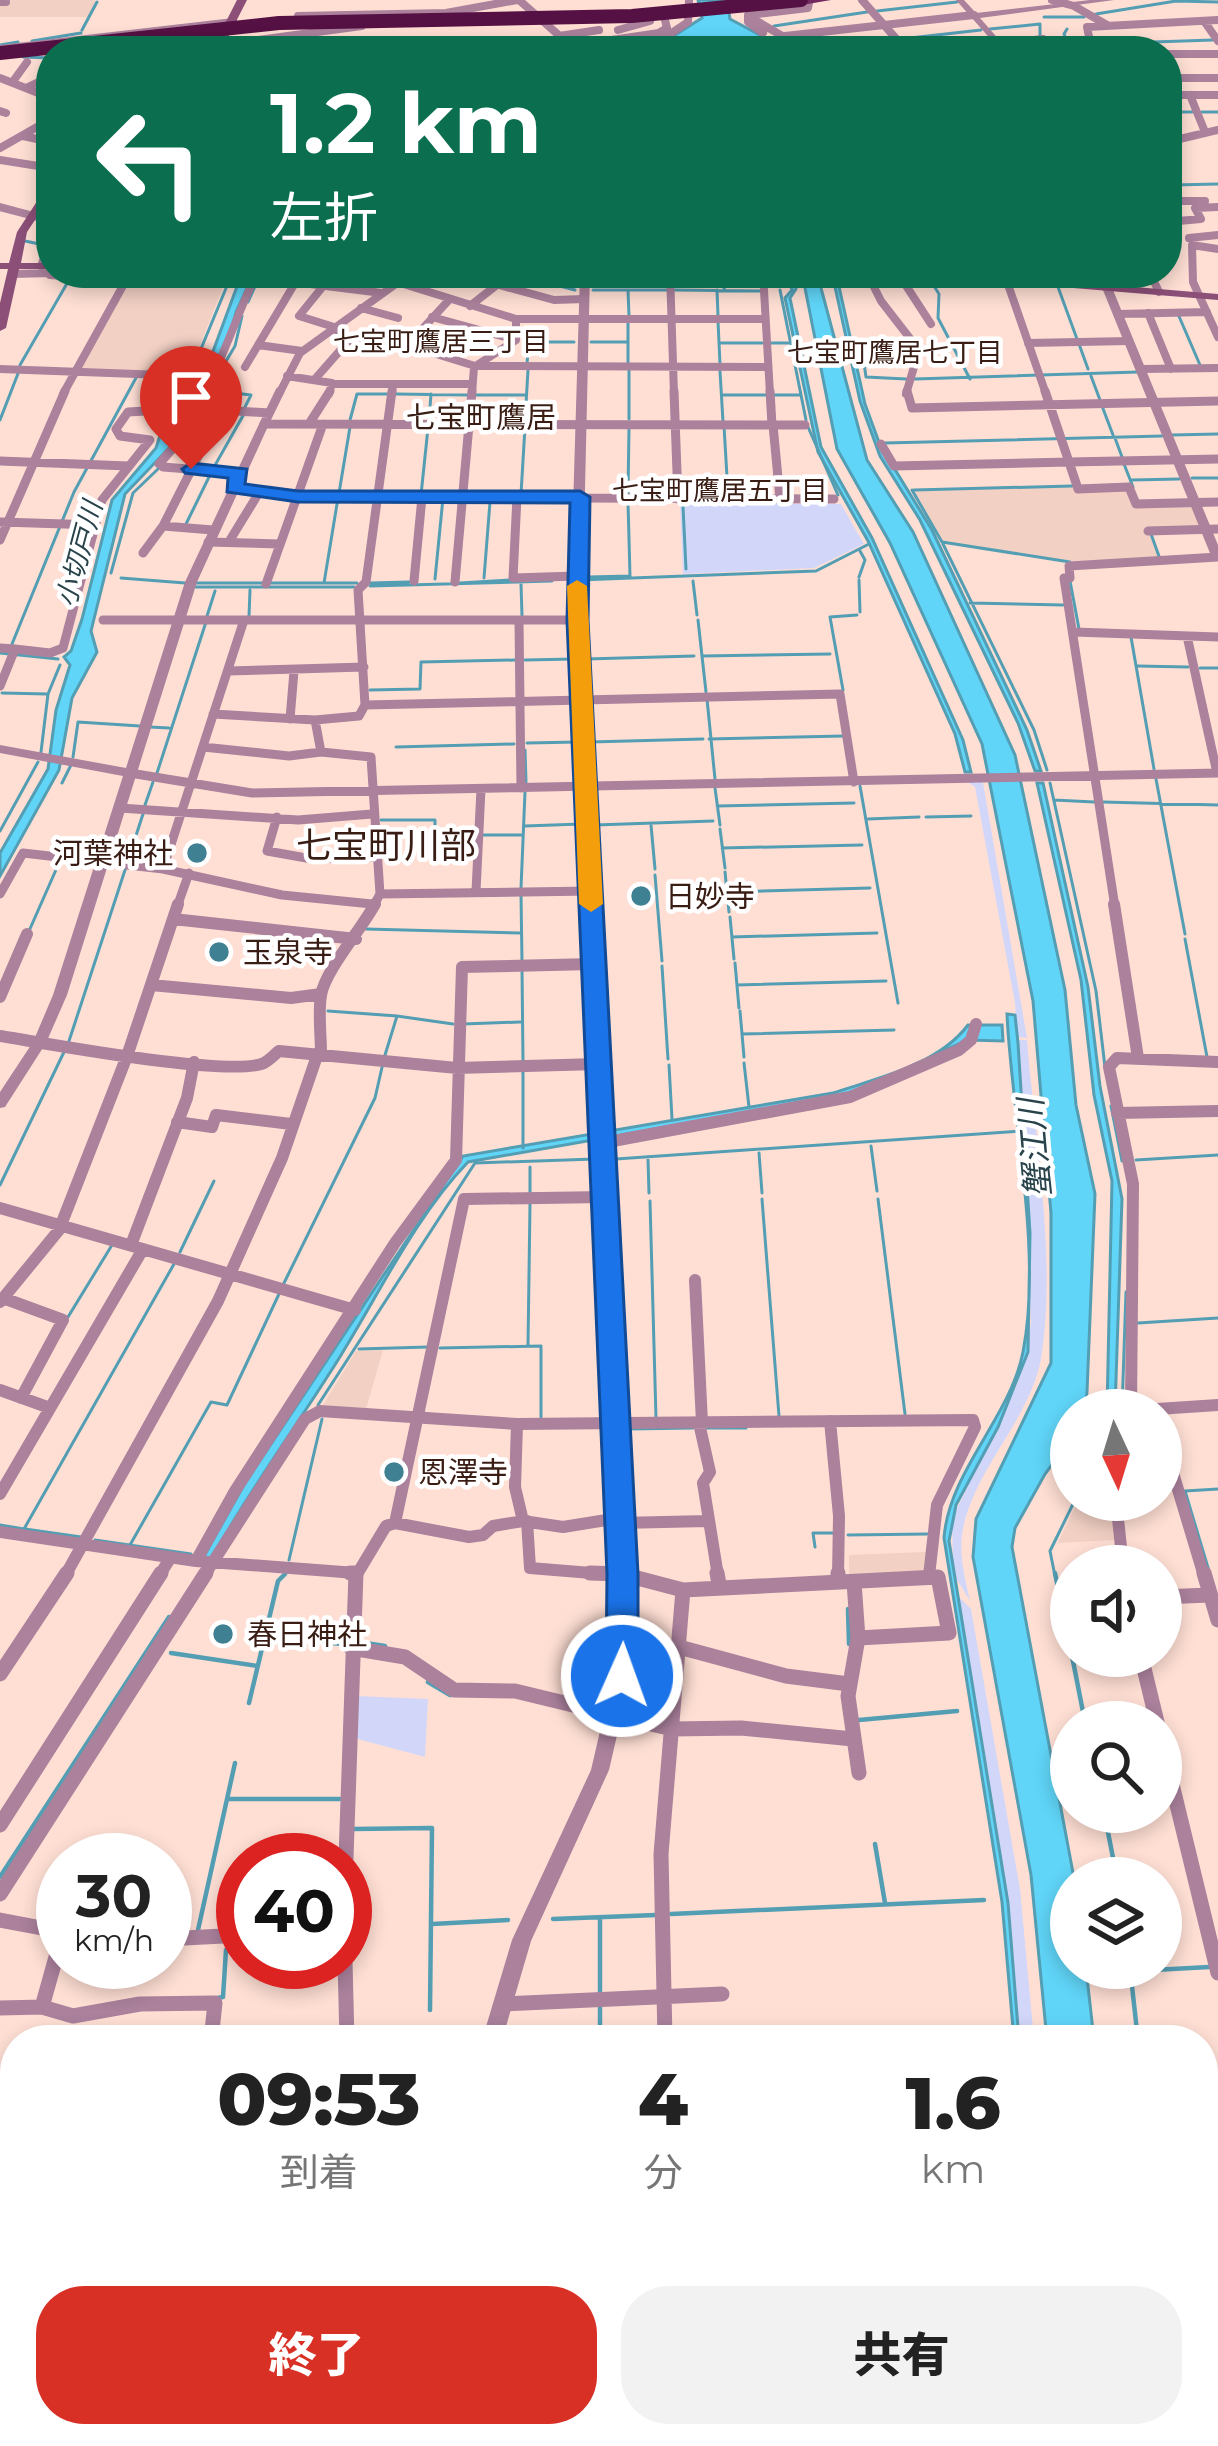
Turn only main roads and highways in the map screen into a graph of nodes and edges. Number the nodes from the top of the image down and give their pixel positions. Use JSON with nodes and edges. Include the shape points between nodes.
{"nodes":[{"id":1,"x":242,"y":0,"type":"edge"},
{"id":2,"x":775,"y":0,"type":"edge"},
{"id":3,"x":826,"y":0,"type":"edge"},
{"id":4,"x":805,"y":1,"type":"edge"},
{"id":5,"x":747,"y":13,"type":"edge"},
{"id":6,"x":686,"y":16,"type":"dead end"},
{"id":7,"x":231,"y":25,"type":"junction"},
{"id":8,"x":131,"y":36,"type":"edge"},
{"id":9,"x":149,"y":36,"type":"edge"},
{"id":10,"x":160,"y":36,"type":"edge"},
{"id":11,"x":225,"y":36,"type":"edge"},
{"id":12,"x":36,"y":47,"type":"edge"},
{"id":13,"x":36,"y":47,"type":"edge"},
{"id":14,"x":36,"y":50,"type":"edge"},
{"id":15,"x":0,"y":51,"type":"edge"},
{"id":16,"x":36,"y":211,"type":"edge"},
{"id":17,"x":10,"y":267,"type":"edge"},
{"id":18,"x":1107,"y":288,"type":"edge"},
{"id":19,"x":1218,"y":297,"type":"edge"},
{"id":20,"x":2,"y":309,"type":"edge"},
{"id":21,"x":0,"y":328,"type":"edge"}],
"edges":[{"from":1,"to":7,"type":"main road"},
{"from":2,"to":8,"type":"highway","bridge":true,"via":[[629,13],[253,22]]},
{"from":3,"to":4,"type":"main road"},
{"from":4,"to":5,"type":"main road"},
{"from":4,"to":9,"type":"highway","bridge":true,"via":[[632,16],[279,23]]},
{"from":6,"to":7,"type":"main road"},
{"from":7,"to":10,"type":"main road"},
{"from":7,"to":11,"type":"main road"},
{"from":12,"to":15,"type":"highway","bridge":true},
{"from":13,"to":15,"type":"highway","bridge":true},
{"from":14,"to":15,"type":"main road"},
{"from":16,"to":17,"type":"main road"},
{"from":17,"to":20,"type":"main road"},
{"from":18,"to":19,"type":"main road"},
{"from":20,"to":21,"type":"main road"}]}
